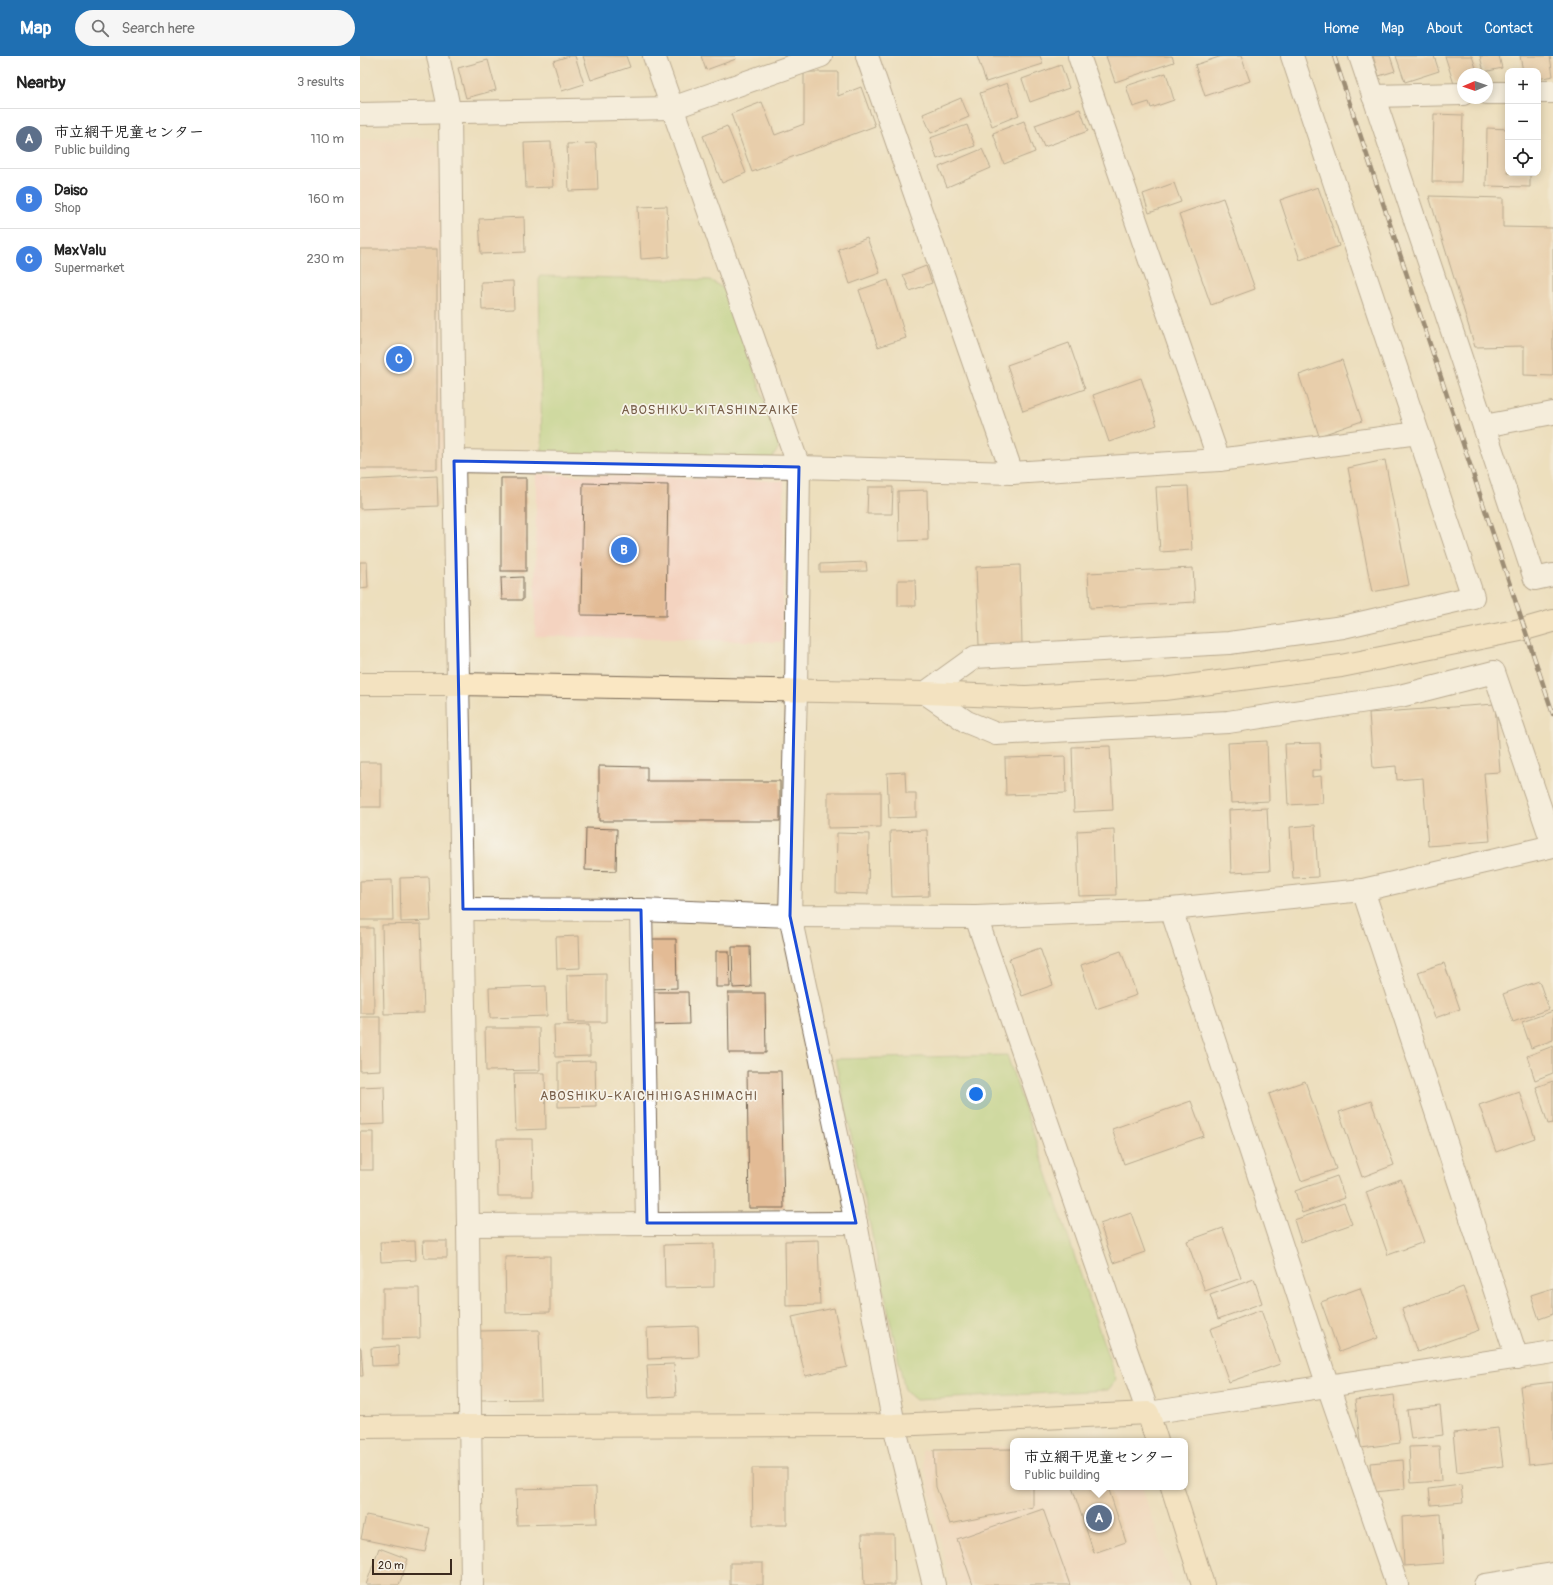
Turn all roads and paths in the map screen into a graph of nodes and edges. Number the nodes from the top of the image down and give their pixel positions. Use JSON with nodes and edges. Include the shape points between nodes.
{"nodes":[{"id":1,"x":438,"y":56,"type":"edge"},
{"id":2,"x":654,"y":56,"type":"edge"},
{"id":3,"x":821,"y":56,"type":"edge"},
{"id":4,"x":867,"y":56,"type":"edge"},
{"id":5,"x":1079,"y":56,"type":"edge"},
{"id":6,"x":1292,"y":56,"type":"edge"},
{"id":7,"x":1360,"y":56,"type":"edge"},
{"id":8,"x":1541,"y":92,"type":"edge"},
{"id":9,"x":1553,"y":92,"type":"edge"},
{"id":10,"x":1493,"y":93,"type":"edge"},
{"id":11,"x":1505,"y":93,"type":"edge"},
{"id":12,"x":1457,"y":94,"type":"edge"},
{"id":13,"x":1373,"y":96,"type":"junction"},
{"id":14,"x":672,"y":108,"type":"junction"},
{"id":15,"x":450,"y":113,"type":"junction"},
{"id":16,"x":360,"y":114,"type":"edge"},
{"id":17,"x":1553,"y":413,"type":"edge"},
{"id":18,"x":1484,"y":426,"type":"junction"},
{"id":19,"x":1418,"y":433,"type":"junction"},
{"id":20,"x":1219,"y":460,"type":"junction"},
{"id":21,"x":454,"y":461,"type":"junction"},
{"id":22,"x":798,"y":467,"type":"junction"},
{"id":23,"x":1012,"y":473,"type":"junction"},
{"id":24,"x":1553,"y":575,"type":"edge"},
{"id":25,"x":1553,"y":621,"type":"edge"},
{"id":26,"x":360,"y":684,"type":"edge"},
{"id":27,"x":458,"y":684,"type":"junction"},
{"id":28,"x":796,"y":691,"type":"junction"},
{"id":29,"x":925,"y":694,"type":"junction"},
{"id":30,"x":1553,"y":845,"type":"edge"},
{"id":31,"x":1363,"y":890,"type":"junction"},
{"id":32,"x":463,"y":909,"type":"junction"},
{"id":33,"x":1171,"y":909,"type":"junction"},
{"id":34,"x":641,"y":910,"type":"junction"},
{"id":35,"x":790,"y":916,"type":"junction"},
{"id":36,"x":976,"y":917,"type":"junction"},
{"id":37,"x":647,"y":1223,"type":"junction"},
{"id":38,"x":856,"y":1223,"type":"junction"},
{"id":39,"x":468,"y":1225,"type":"junction"},
{"id":40,"x":1553,"y":1352,"type":"edge"},
{"id":41,"x":1517,"y":1358,"type":"junction"},
{"id":42,"x":1328,"y":1386,"type":"junction"},
{"id":43,"x":1148,"y":1413,"type":"junction"},
{"id":44,"x":894,"y":1425,"type":"junction"},
{"id":45,"x":469,"y":1426,"type":"junction"},
{"id":46,"x":360,"y":1427,"type":"edge"},
{"id":47,"x":1156,"y":1438,"type":"edge"},
{"id":48,"x":1173,"y":1490,"type":"edge"},
{"id":49,"x":1553,"y":1574,"type":"edge"},
{"id":50,"x":472,"y":1585,"type":"edge"},
{"id":51,"x":934,"y":1585,"type":"edge"},
{"id":52,"x":1203,"y":1585,"type":"edge"},
{"id":53,"x":1397,"y":1585,"type":"edge"},
{"id":54,"x":1485,"y":1585,"type":"edge"}],
"edges":[{"from":1,"to":15,"type":"street"},
{"from":2,"to":14,"type":"street"},
{"from":3,"to":14,"type":"street"},
{"from":4,"to":23,"type":"street"},
{"from":5,"to":20,"type":"street"},
{"from":6,"to":19,"type":"street"},
{"from":7,"to":13,"type":"street"},
{"from":8,"to":9,"type":"street"},
{"from":10,"to":11,"type":"street"},
{"from":12,"to":13,"type":"street"},
{"from":13,"to":18,"type":"street"},
{"from":14,"to":15,"type":"street"},
{"from":14,"to":22,"type":"street"},
{"from":15,"to":16,"type":"street"},
{"from":15,"to":21,"type":"street"},
{"from":17,"to":18,"type":"street"},
{"from":18,"to":24,"type":"street","via":[[1535,579]]},
{"from":19,"to":20,"type":"street"},
{"from":19,"to":29,"type":"street","via":[[1473,597],[1343,627],[1228,643],[975,657]]},
{"from":20,"to":23,"type":"street"},
{"from":21,"to":22,"type":"street"},
{"from":21,"to":27,"type":"street"},
{"from":22,"to":23,"type":"street"},
{"from":22,"to":28,"type":"street"},
{"from":25,"to":29,"type":"street","via":[[1525,629],[1341,666],[1164,690],[1026,697]]},
{"from":26,"to":27,"type":"street"},
{"from":27,"to":28,"type":"street"},
{"from":27,"to":32,"type":"street"},
{"from":28,"to":29,"type":"street"},
{"from":28,"to":35,"type":"street"},
{"from":29,"to":30,"type":"street","via":[[966,722],[996,734],[1228,722],[1400,696],[1494,672]]},
{"from":30,"to":31,"type":"street"},
{"from":31,"to":33,"type":"street"},
{"from":31,"to":41,"type":"street"},
{"from":32,"to":34,"type":"street"},
{"from":32,"to":39,"type":"street"},
{"from":33,"to":36,"type":"street"},
{"from":33,"to":42,"type":"street"},
{"from":34,"to":35,"type":"street"},
{"from":34,"to":37,"type":"street"},
{"from":35,"to":36,"type":"street"},
{"from":35,"to":38,"type":"street"},
{"from":36,"to":43,"type":"street"},
{"from":37,"to":38,"type":"street"},
{"from":37,"to":39,"type":"street"},
{"from":38,"to":44,"type":"street"},
{"from":39,"to":45,"type":"street"},
{"from":40,"to":41,"type":"street"},
{"from":41,"to":42,"type":"street"},
{"from":42,"to":43,"type":"street"},
{"from":42,"to":53,"type":"street"},
{"from":43,"to":44,"type":"street"},
{"from":43,"to":47,"type":"street"},
{"from":44,"to":45,"type":"street"},
{"from":44,"to":51,"type":"street"},
{"from":45,"to":46,"type":"street"},
{"from":45,"to":50,"type":"street"},
{"from":48,"to":52,"type":"street"},
{"from":49,"to":54,"type":"street"}]}
